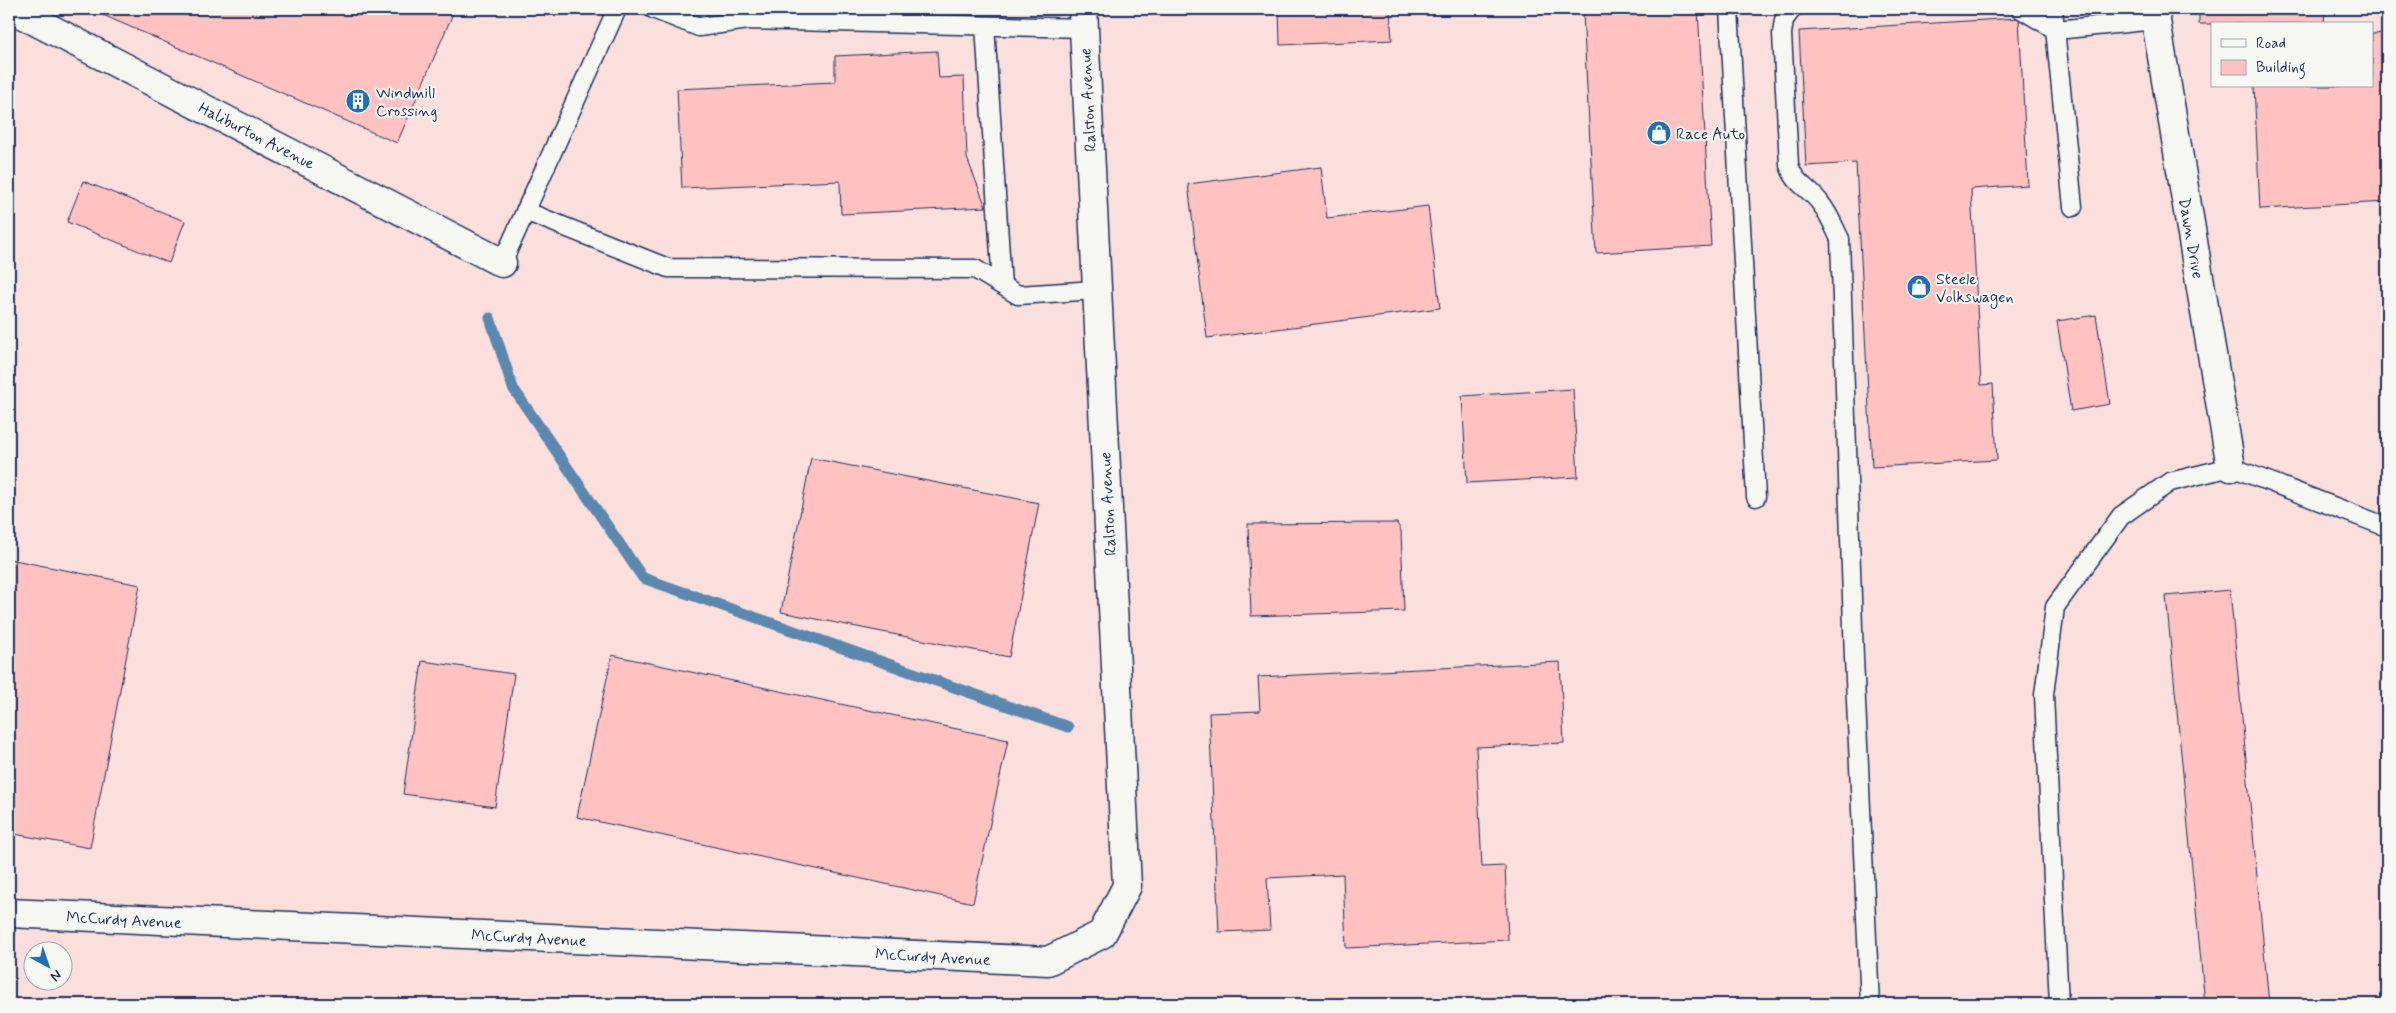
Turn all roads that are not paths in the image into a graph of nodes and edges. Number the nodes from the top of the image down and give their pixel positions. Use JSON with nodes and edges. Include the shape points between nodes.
{"nodes":[{"id":1,"x":12,"y":9,"type":"edge"},
{"id":2,"x":618,"y":9,"type":"edge"},
{"id":3,"x":653,"y":9,"type":"edge"},
{"id":4,"x":1729,"y":9,"type":"edge"},
{"id":5,"x":1792,"y":9,"type":"edge"},
{"id":6,"x":2020,"y":9,"type":"edge"},
{"id":7,"x":2053,"y":9,"type":"edge"},
{"id":8,"x":2155,"y":14,"type":"edge"},
{"id":9,"x":1083,"y":19,"type":"edge"},
{"id":10,"x":985,"y":26,"type":"junction"},
{"id":11,"x":2056,"y":30,"type":"junction"},
{"id":12,"x":2073,"y":207,"type":"dead end"},
{"id":13,"x":525,"y":211,"type":"junction"},
{"id":14,"x":502,"y":263,"type":"joint"},
{"id":15,"x":1002,"y":285,"type":"junction"},
{"id":16,"x":1096,"y":290,"type":"junction"},
{"id":17,"x":2231,"y":467,"type":"junction"},
{"id":18,"x":1756,"y":497,"type":"dead end"},
{"id":19,"x":2387,"y":527,"type":"edge"},
{"id":20,"x":9,"y":913,"type":"edge"},
{"id":21,"x":1048,"y":961,"type":"joint"},
{"id":22,"x":1870,"y":1004,"type":"edge"},
{"id":23,"x":2059,"y":1004,"type":"edge"}],
"edges":[{"from":1,"to":14,"type":"street","name":"Haliburton Avenue"},
{"from":2,"to":13,"type":"lane"},
{"from":3,"to":10,"type":"lane","via":[[699,27],[748,20]]},
{"from":4,"to":18,"type":"lane"},
{"from":5,"to":22,"type":"lane","via":[[1784,20],[1782,34],[1789,165],[1793,178],[1823,206],[1840,239]]},
{"from":6,"to":11,"type":"lane"},
{"from":7,"to":11,"type":"lane"},
{"from":8,"to":11,"type":"lane"},
{"from":8,"to":17,"type":"street","name":"Dawn Drive"},
{"from":9,"to":10,"type":"lane"},
{"from":9,"to":16,"type":"street","name":"Ralston Avenue"},
{"from":10,"to":15,"type":"lane"},
{"from":11,"to":12,"type":"lane"},
{"from":13,"to":14,"type":"lane"},
{"from":13,"to":15,"type":"lane","via":[[668,268],[975,269]]},
{"from":15,"to":16,"type":"lane","via":[[1018,295]]},
{"from":16,"to":21,"type":"street","name":"Ralston Avenue","via":[[1127,886],[1102,934]]},
{"from":17,"to":19,"type":"lane"},
{"from":17,"to":23,"type":"lane","via":[[2170,482],[2121,516],[2055,607],[2044,695]]},
{"from":20,"to":21,"type":"street","name":"McCurdy Avenue"}]}
